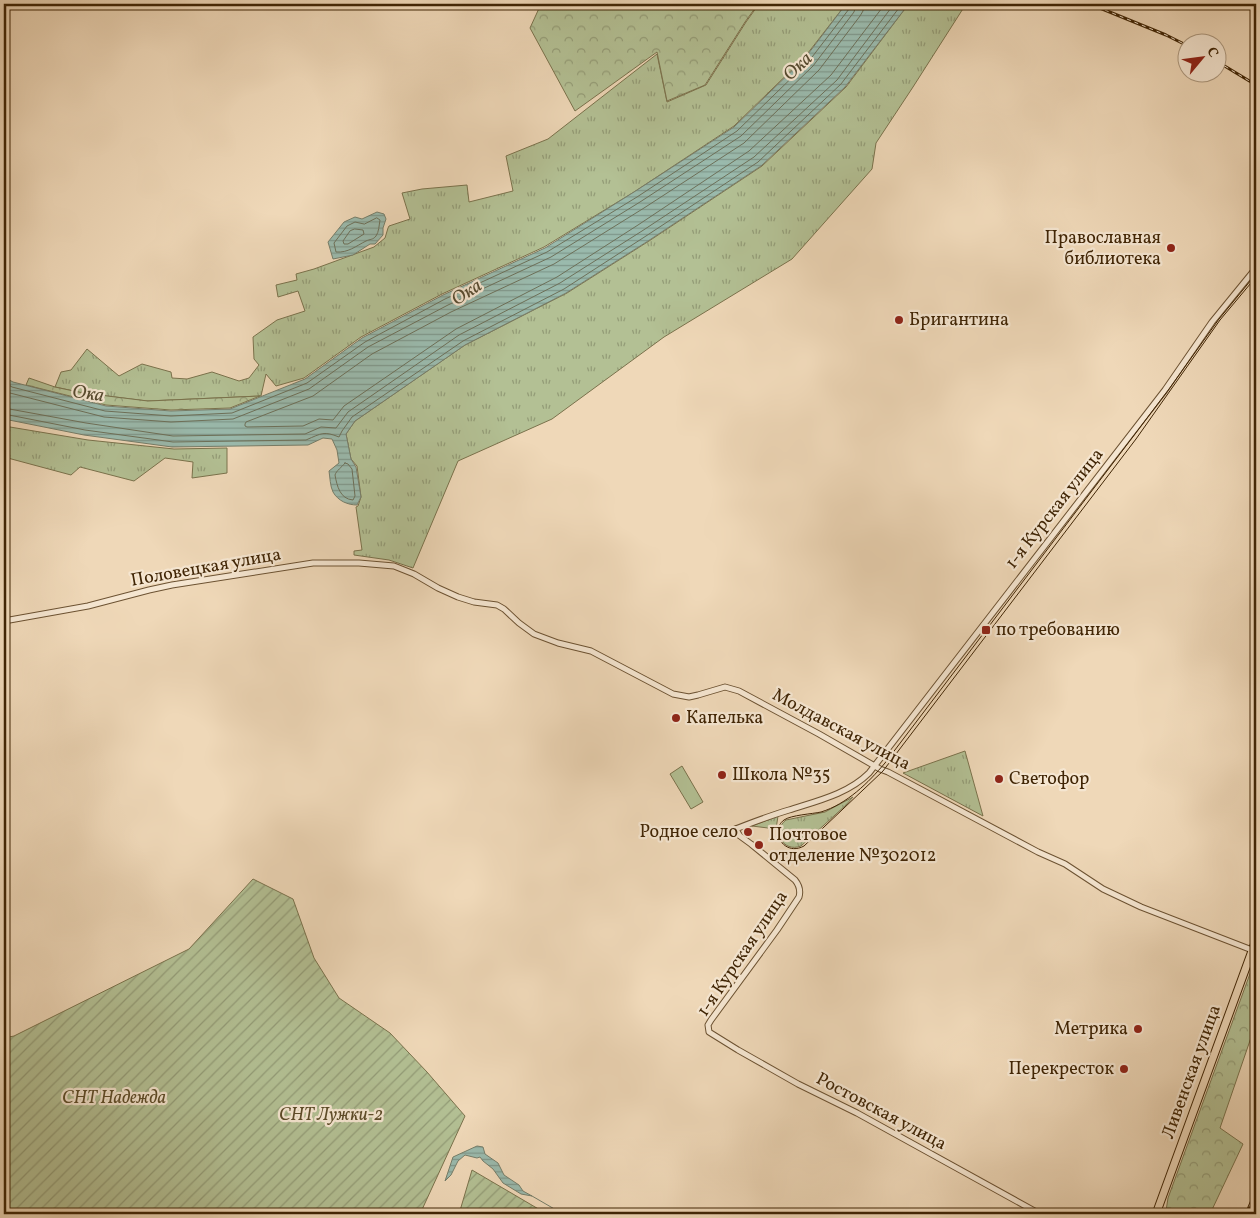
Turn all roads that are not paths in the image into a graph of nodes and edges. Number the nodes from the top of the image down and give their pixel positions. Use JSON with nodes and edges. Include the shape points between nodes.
{"nodes":[{"id":1,"x":1256,"y":268,"type":"edge"},
{"id":2,"x":414,"y":574,"type":"joint"},
{"id":3,"x":4,"y":621,"type":"edge"},
{"id":4,"x":876,"y":766,"type":"junction"},
{"id":5,"x":735,"y":829,"type":"junction"},
{"id":6,"x":728,"y":832,"type":"dead end"},
{"id":7,"x":1256,"y":940,"type":"edge"},
{"id":8,"x":1252,"y":950,"type":"junction"},
{"id":9,"x":711,"y":1034,"type":"joint"},
{"id":10,"x":1040,"y":1214,"type":"edge"},
{"id":11,"x":1156,"y":1214,"type":"edge"}],
"edges":[{"from":1,"to":4,"type":"street","name":"1-я Курская улица"},
{"from":2,"to":3,"type":"street","name":"Половецкая улица","via":[[394,566],[313,563],[172,585],[88,606]]},
{"from":2,"to":4,"type":"street","name":"Молдавская улица","via":[[458,597],[497,604],[534,634],[591,651],[673,694],[689,697],[732,688]]},
{"from":4,"to":5,"type":"street","name":"1-я Курская улица","via":[[857,784],[824,799]]},
{"from":4,"to":8,"type":"street","name":"Молдавская улица","via":[[1065,864],[1103,889]]},
{"from":5,"to":6,"type":"street","name":"1-я Курская улица"},
{"from":5,"to":9,"type":"street","name":"1-я Курская улица","via":[[795,880],[799,886],[799,897],[709,1022]]},
{"from":7,"to":8,"type":"main road","name":"Ливенская улица"},
{"from":8,"to":11,"type":"main road","name":"Ливенская улица"},
{"from":9,"to":10,"type":"street","name":"Ростовская улица"}]}
